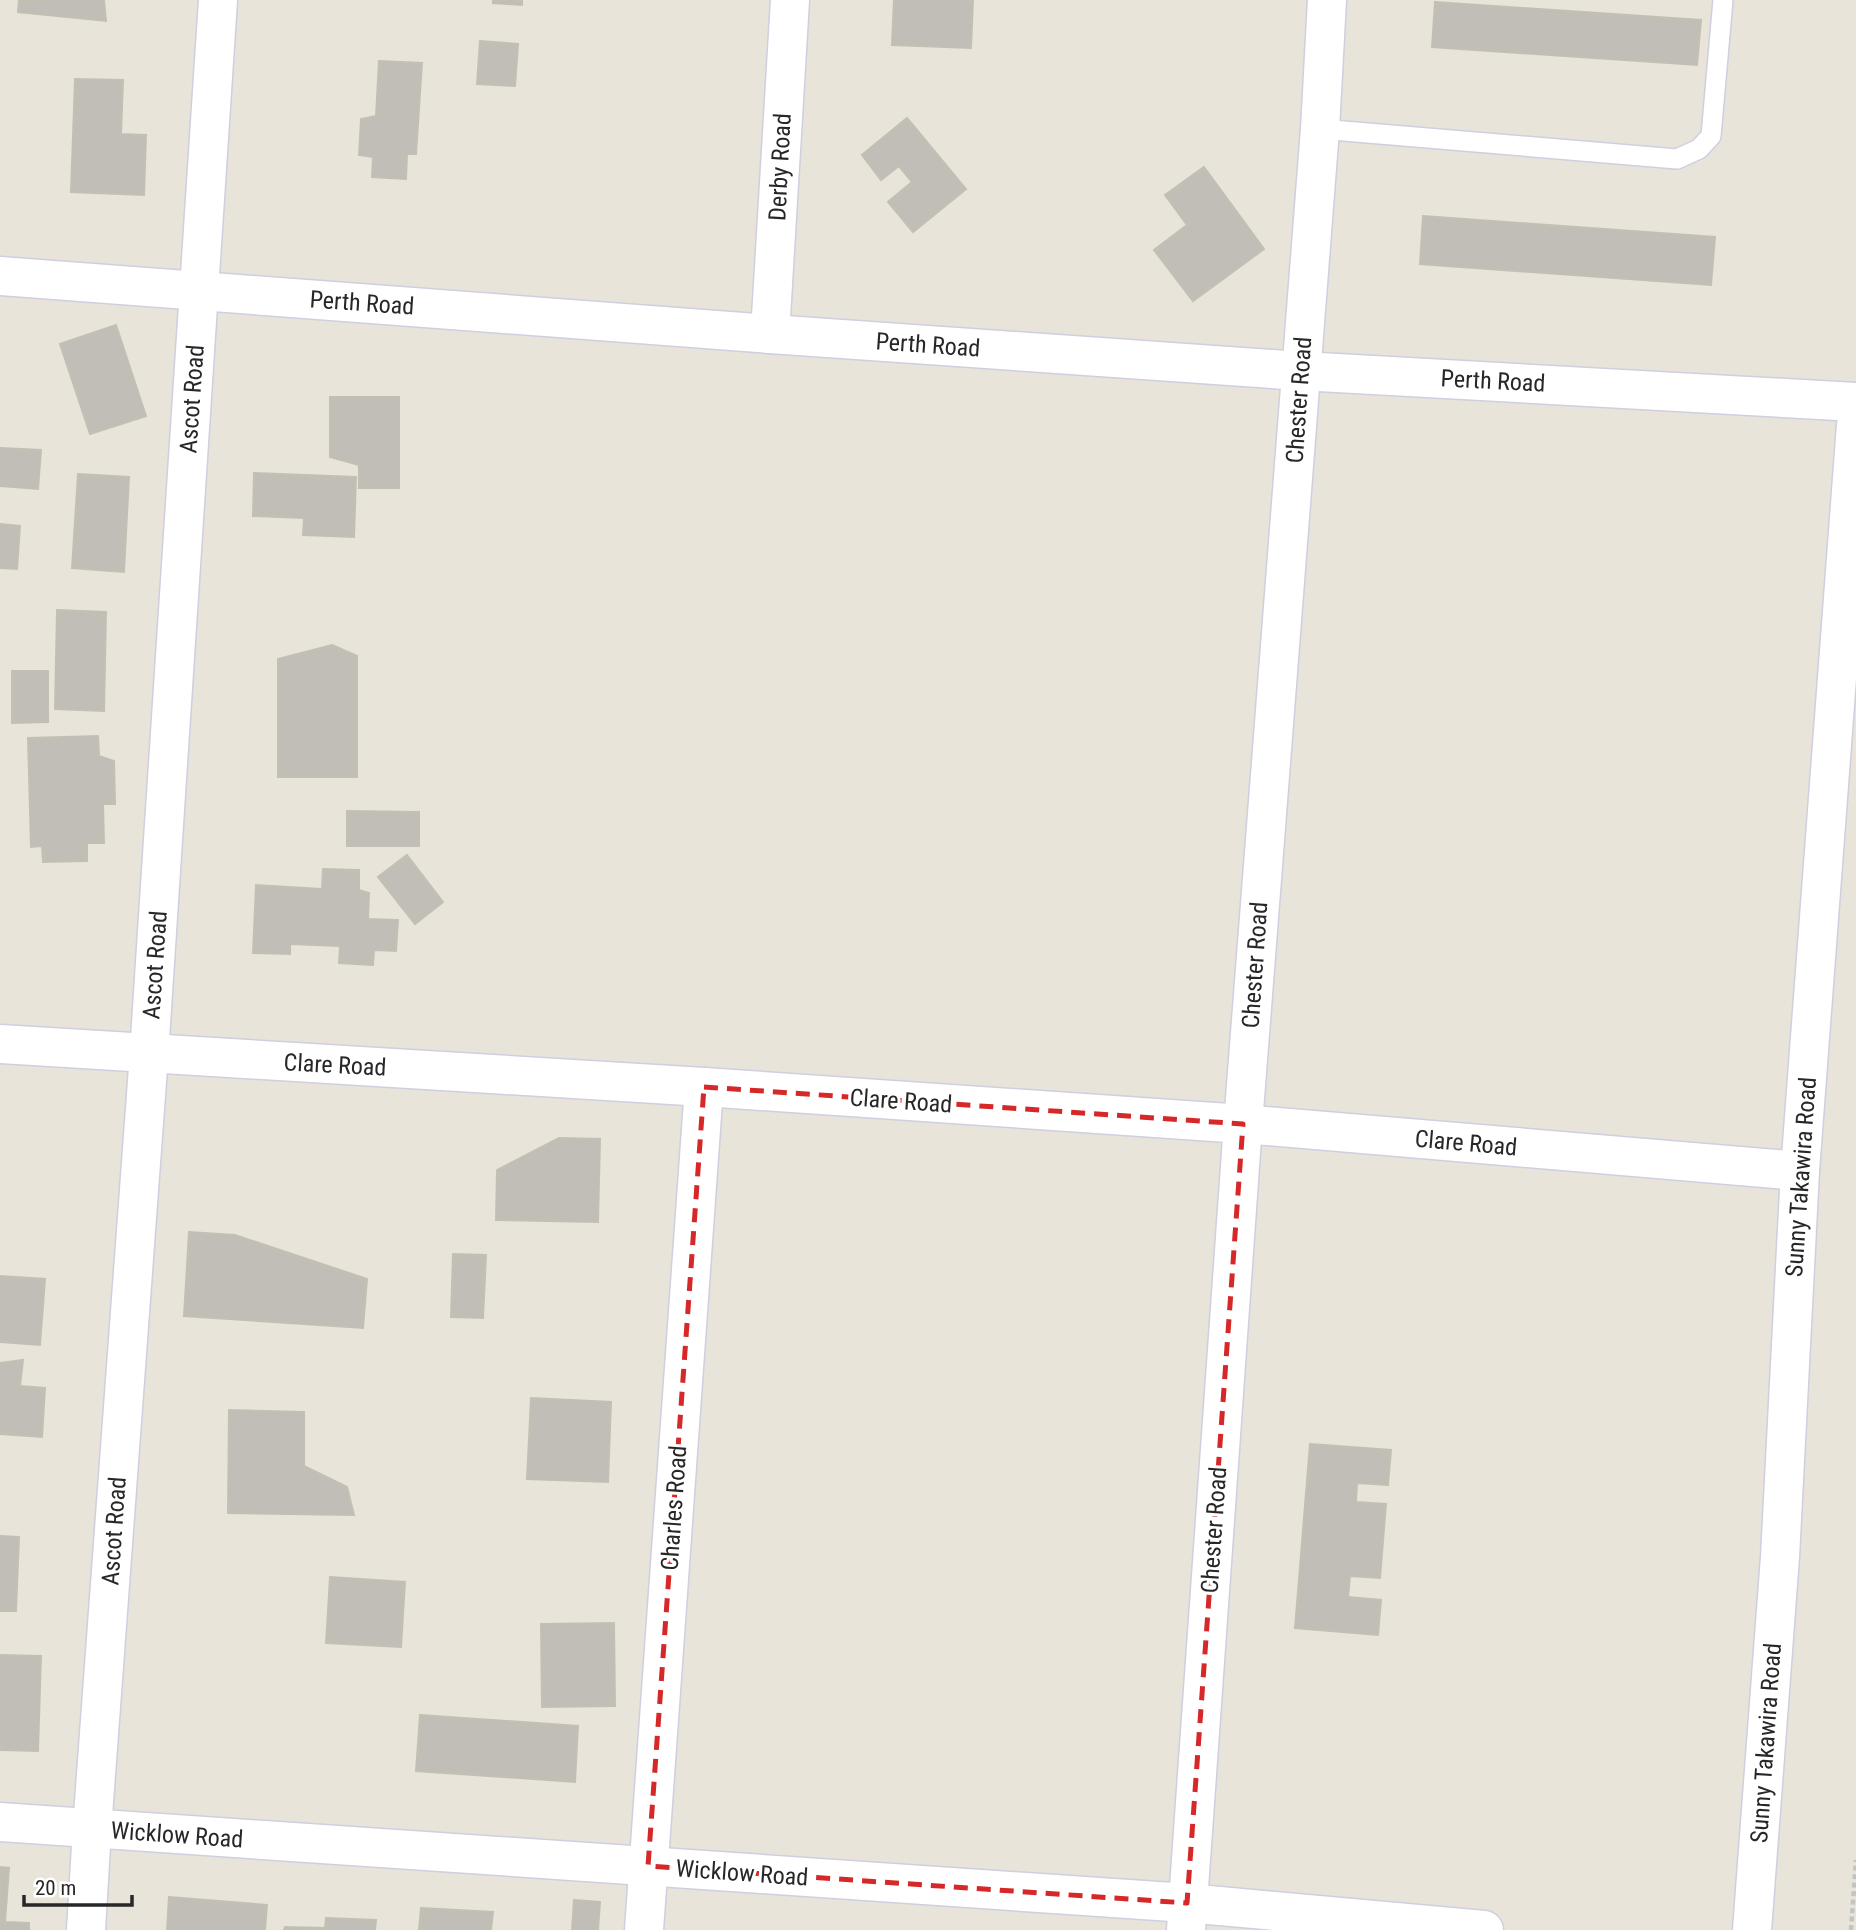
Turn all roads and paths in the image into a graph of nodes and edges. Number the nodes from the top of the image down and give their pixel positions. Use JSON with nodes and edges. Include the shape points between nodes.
{"nodes":[{"id":1,"x":218,"y":0,"type":"edge"},
{"id":2,"x":790,"y":0,"type":"edge"},
{"id":3,"x":1327,"y":0,"type":"edge"},
{"id":4,"x":1723,"y":0,"type":"edge"},
{"id":5,"x":1320,"y":129,"type":"junction"},
{"id":6,"x":0,"y":276,"type":"edge"},
{"id":7,"x":200,"y":291,"type":"junction"},
{"id":8,"x":770,"y":334,"type":"junction"},
{"id":9,"x":1301,"y":371,"type":"junction"},
{"id":10,"x":1856,"y":402,"type":"edge"},
{"id":11,"x":1856,"y":425,"type":"edge"},
{"id":12,"x":0,"y":1044,"type":"edge"},
{"id":13,"x":149,"y":1054,"type":"junction"},
{"id":14,"x":704,"y":1087,"type":"junction"},
{"id":15,"x":1243,"y":1124,"type":"junction"},
{"id":16,"x":1800,"y":1171,"type":"junction"},
{"id":17,"x":0,"y":1822,"type":"edge"},
{"id":18,"x":92,"y":1829,"type":"junction"},
{"id":19,"x":1856,"y":1860,"type":"edge"},
{"id":20,"x":649,"y":1867,"type":"junction"},
{"id":21,"x":1186,"y":1916,"type":"edge"},
{"id":22,"x":86,"y":1930,"type":"edge"},
{"id":23,"x":644,"y":1930,"type":"edge"},
{"id":24,"x":1484,"y":1930,"type":"edge"},
{"id":25,"x":1752,"y":1930,"type":"edge"},
{"id":26,"x":1851,"y":1930,"type":"edge"}],
"edges":[{"from":1,"to":7,"type":"street","name":"Ascot Road"},
{"from":2,"to":8,"type":"street","name":"Derby Road"},
{"from":3,"to":5,"type":"street","name":"Chester Road"},
{"from":4,"to":5,"type":"lane","via":[[1711,135],[1699,149],[1677,159]]},
{"from":5,"to":9,"type":"street","name":"Chester Road"},
{"from":6,"to":7,"type":"street","name":"Perth Road"},
{"from":7,"to":8,"type":"street","name":"Perth Road"},
{"from":7,"to":13,"type":"street","name":"Ascot Road"},
{"from":8,"to":9,"type":"street","name":"Perth Road"},
{"from":9,"to":10,"type":"street","name":"Perth Road"},
{"from":9,"to":15,"type":"street","name":"Chester Road"},
{"from":11,"to":16,"type":"street","name":"Sunny Takawira Road"},
{"from":12,"to":13,"type":"street","name":"Clare Road"},
{"from":13,"to":14,"type":"street","name":"Clare Road"},
{"from":13,"to":18,"type":"street","name":"Ascot Road"},
{"from":14,"to":15,"type":"street","name":"Clare Road"},
{"from":14,"to":20,"type":"street","name":"Charles Road"},
{"from":15,"to":16,"type":"street","name":"Clare Road"},
{"from":15,"to":21,"type":"street","name":"Chester Road"},
{"from":16,"to":25,"type":"street","name":"Sunny Takawira Road","via":[[1780,1557]]},
{"from":17,"to":18,"type":"street","name":"Wicklow Road"},
{"from":18,"to":20,"type":"street","name":"Wicklow Road"},
{"from":18,"to":22,"type":"street","name":"Ascot Road"},
{"from":19,"to":26,"type":"path"},
{"from":20,"to":21,"type":"street","name":"Wicklow Road"},
{"from":20,"to":23,"type":"street","name":"Charles Road"},
{"from":21,"to":24,"type":"street","name":"Wicklow Road"}]}
